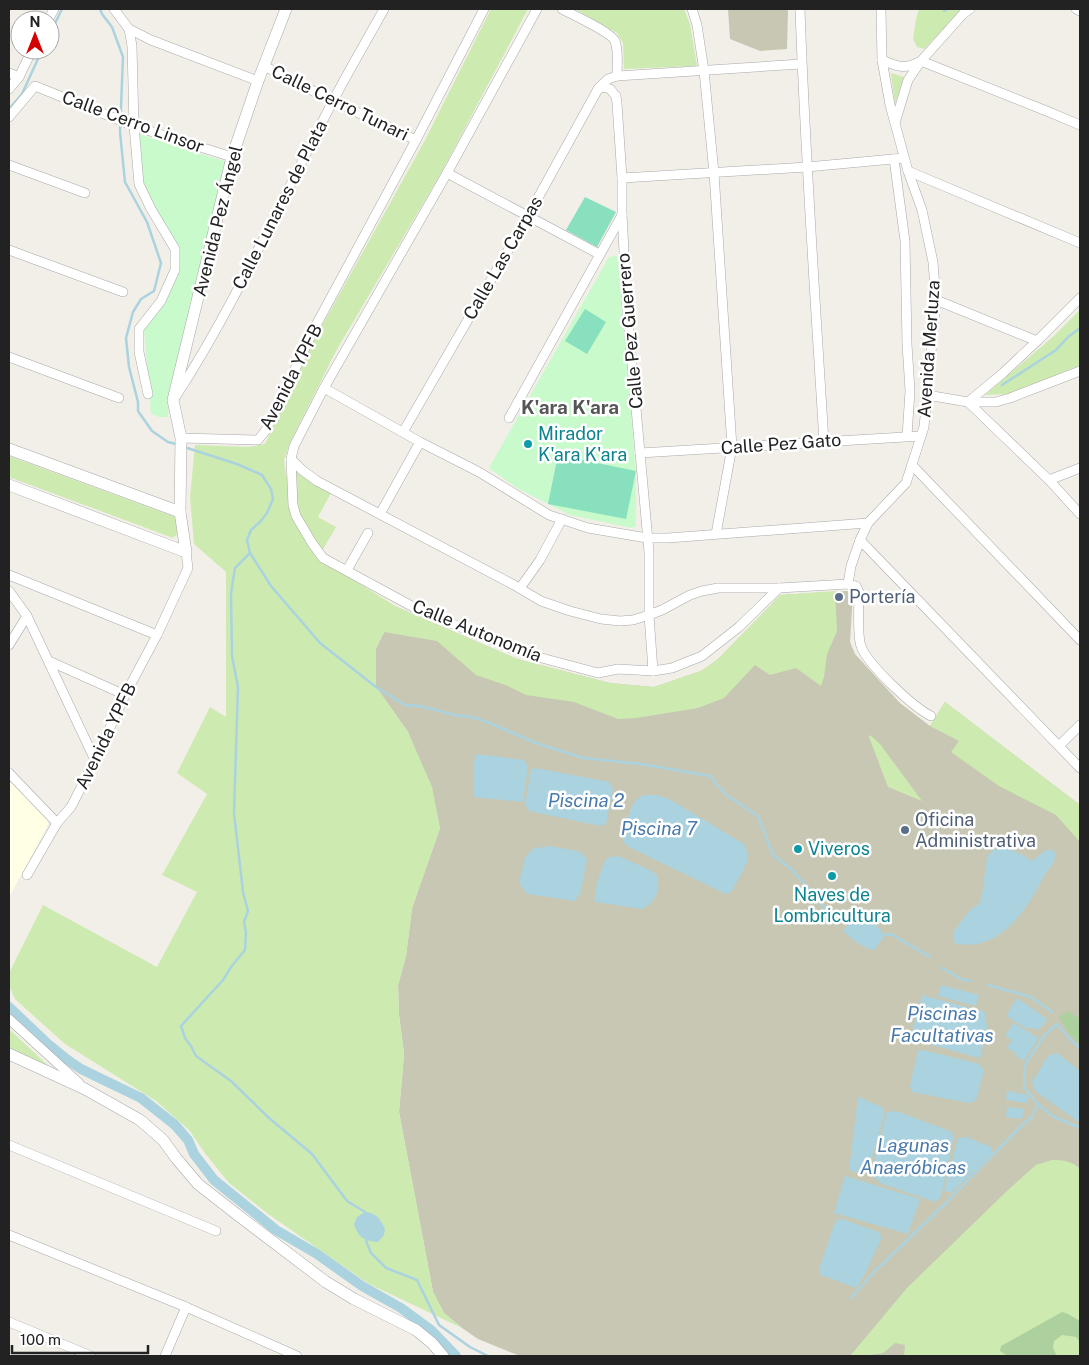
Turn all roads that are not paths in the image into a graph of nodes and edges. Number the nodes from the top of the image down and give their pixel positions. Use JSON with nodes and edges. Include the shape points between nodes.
{"nodes":[{"id":1,"x":114,"y":9,"type":"edge"},
{"id":2,"x":286,"y":9,"type":"edge"},
{"id":3,"x":384,"y":9,"type":"edge"},
{"id":4,"x":484,"y":9,"type":"edge"},
{"id":5,"x":537,"y":9,"type":"edge"},
{"id":6,"x":562,"y":9,"type":"edge"},
{"id":7,"x":692,"y":9,"type":"edge"},
{"id":8,"x":800,"y":9,"type":"edge"},
{"id":9,"x":881,"y":9,"type":"edge"},
{"id":10,"x":970,"y":9,"type":"edge"},
{"id":11,"x":1076,"y":9,"type":"edge"},
{"id":12,"x":1080,"y":11,"type":"edge"},
{"id":13,"x":128,"y":30,"type":"junction"},
{"id":14,"x":27,"y":60,"type":"edge"},
{"id":15,"x":882,"y":60,"type":"junction"},
{"id":16,"x":921,"y":61,"type":"junction"},
{"id":17,"x":802,"y":64,"type":"junction"},
{"id":18,"x":264,"y":66,"type":"junction"},
{"id":19,"x":704,"y":71,"type":"junction"},
{"id":20,"x":9,"y":73,"type":"edge"},
{"id":21,"x":617,"y":76,"type":"junction"},
{"id":22,"x":19,"y":77,"type":"junction"},
{"id":23,"x":258,"y":81,"type":"junction"},
{"id":24,"x":601,"y":88,"type":"junction"},
{"id":25,"x":9,"y":89,"type":"edge"},
{"id":26,"x":333,"y":101,"type":"junction"},
{"id":27,"x":9,"y":117,"type":"edge"},
{"id":28,"x":126,"y":122,"type":"junction"},
{"id":29,"x":895,"y":124,"type":"junction"},
{"id":30,"x":1080,"y":125,"type":"edge"},
{"id":31,"x":416,"y":140,"type":"junction"},
{"id":32,"x":232,"y":157,"type":"junction"},
{"id":33,"x":904,"y":158,"type":"junction"},
{"id":34,"x":894,"y":159,"type":"junction"},
{"id":35,"x":9,"y":165,"type":"edge"},
{"id":36,"x":807,"y":167,"type":"junction"},
{"id":37,"x":908,"y":171,"type":"junction"},
{"id":38,"x":447,"y":172,"type":"junction"},
{"id":39,"x":714,"y":173,"type":"junction"},
{"id":40,"x":622,"y":178,"type":"junction"},
{"id":41,"x":85,"y":193,"type":"dead end"},
{"id":42,"x":622,"y":214,"type":"junction"},
{"id":43,"x":528,"y":216,"type":"junction"},
{"id":44,"x":1080,"y":243,"type":"edge"},
{"id":45,"x":9,"y":250,"type":"edge"},
{"id":46,"x":599,"y":254,"type":"junction"},
{"id":47,"x":123,"y":292,"type":"dead end"},
{"id":48,"x":1080,"y":298,"type":"edge"},
{"id":49,"x":936,"y":300,"type":"junction"},
{"id":50,"x":1037,"y":341,"type":"junction"},
{"id":51,"x":9,"y":357,"type":"edge"},
{"id":52,"x":1080,"y":371,"type":"edge"},
{"id":53,"x":324,"y":388,"type":"junction"},
{"id":54,"x":148,"y":394,"type":"dead end"},
{"id":55,"x":927,"y":396,"type":"junction"},
{"id":56,"x":120,"y":398,"type":"dead end"},
{"id":57,"x":173,"y":400,"type":"junction"},
{"id":58,"x":968,"y":402,"type":"junction"},
{"id":59,"x":509,"y":418,"type":"dead end"},
{"id":60,"x":403,"y":432,"type":"junction"},
{"id":61,"x":907,"y":436,"type":"junction"},
{"id":62,"x":921,"y":436,"type":"junction"},
{"id":63,"x":420,"y":442,"type":"junction"},
{"id":64,"x":824,"y":442,"type":"junction"},
{"id":65,"x":181,"y":444,"type":"junction"},
{"id":66,"x":732,"y":447,"type":"junction"},
{"id":67,"x":9,"y":449,"type":"edge"},
{"id":68,"x":640,"y":454,"type":"junction"},
{"id":69,"x":291,"y":459,"type":"junction"},
{"id":70,"x":912,"y":465,"type":"junction"},
{"id":71,"x":1080,"y":468,"type":"edge"},
{"id":72,"x":1049,"y":480,"type":"junction"},
{"id":73,"x":9,"y":485,"type":"edge"},
{"id":74,"x":180,"y":512,"type":"junction"},
{"id":75,"x":380,"y":514,"type":"junction"},
{"id":76,"x":1080,"y":514,"type":"edge"},
{"id":77,"x":562,"y":519,"type":"junction"},
{"id":78,"x":868,"y":523,"type":"junction"},
{"id":79,"x":368,"y":534,"type":"dead end"},
{"id":80,"x":716,"y":534,"type":"junction"},
{"id":81,"x":647,"y":538,"type":"junction"},
{"id":82,"x":860,"y":540,"type":"junction"},
{"id":83,"x":186,"y":552,"type":"junction"},
{"id":84,"x":347,"y":570,"type":"junction"},
{"id":85,"x":9,"y":575,"type":"edge"},
{"id":86,"x":848,"y":584,"type":"junction"},
{"id":87,"x":520,"y":588,"type":"junction"},
{"id":88,"x":779,"y":588,"type":"junction"},
{"id":89,"x":9,"y":591,"type":"edge"},
{"id":90,"x":649,"y":615,"type":"junction"},
{"id":91,"x":27,"y":616,"type":"junction"},
{"id":92,"x":157,"y":635,"type":"junction"},
{"id":93,"x":1080,"y":640,"type":"edge"},
{"id":94,"x":9,"y":645,"type":"edge"},
{"id":95,"x":49,"y":661,"type":"junction"},
{"id":96,"x":653,"y":671,"type":"junction"},
{"id":97,"x":125,"y":695,"type":"junction"},
{"id":98,"x":931,"y":716,"type":"dead end"},
{"id":99,"x":1080,"y":725,"type":"edge"},
{"id":100,"x":1059,"y":746,"type":"junction"},
{"id":101,"x":95,"y":760,"type":"junction"},
{"id":102,"x":1080,"y":768,"type":"edge"},
{"id":103,"x":9,"y":773,"type":"edge"},
{"id":104,"x":57,"y":822,"type":"junction"},
{"id":105,"x":27,"y":875,"type":"dead end"},
{"id":106,"x":9,"y":1019,"type":"edge"},
{"id":107,"x":9,"y":1054,"type":"edge"},
{"id":108,"x":85,"y":1088,"type":"junction"},
{"id":109,"x":9,"y":1145,"type":"edge"},
{"id":110,"x":216,"y":1231,"type":"dead end"},
{"id":111,"x":9,"y":1235,"type":"edge"},
{"id":112,"x":186,"y":1307,"type":"junction"},
{"id":113,"x":9,"y":1322,"type":"edge"},
{"id":114,"x":91,"y":1356,"type":"edge"},
{"id":115,"x":165,"y":1356,"type":"edge"},
{"id":116,"x":297,"y":1356,"type":"edge"},
{"id":117,"x":443,"y":1356,"type":"edge"}],
"edges":[{"from":1,"to":13,"type":"street"},
{"from":2,"to":18,"type":"street","name":"Avenida Pez Ángel"},
{"from":3,"to":26,"type":"street","name":"Calle Lunares de Plata"},
{"from":4,"to":31,"type":"street","name":"Avenida YPFB"},
{"from":5,"to":38,"type":"street","name":"Avenida YPFB"},
{"from":6,"to":21,"type":"street","via":[[614,40]]},
{"from":7,"to":19,"type":"street"},
{"from":8,"to":17,"type":"street"},
{"from":9,"to":15,"type":"street","name":"Avenida Merluza"},
{"from":10,"to":16,"type":"street"},
{"from":11,"to":12,"type":"street"},
{"from":13,"to":23,"type":"street","name":"Calle Cerro Tunari"},
{"from":13,"to":28,"type":"street","via":[[132,46]]},
{"from":14,"to":22,"type":"street"},
{"from":15,"to":16,"type":"street","via":[[909,67]]},
{"from":15,"to":29,"type":"street","name":"Avenida Merluza"},
{"from":16,"to":29,"type":"street","via":[[908,80]]},
{"from":16,"to":30,"type":"street"},
{"from":17,"to":19,"type":"street"},
{"from":17,"to":36,"type":"street"},
{"from":18,"to":23,"type":"street","name":"Avenida Pez Ángel"},
{"from":18,"to":26,"type":"street","name":"Calle Cerro Tunari"},
{"from":19,"to":21,"type":"street"},
{"from":19,"to":39,"type":"street"},
{"from":20,"to":22,"type":"street"},
{"from":21,"to":24,"type":"street","via":[[608,79]]},
{"from":22,"to":25,"type":"street"},
{"from":23,"to":32,"type":"street","name":"Avenida Pez Ángel"},
{"from":24,"to":40,"type":"street","name":"Calle Pez Guerrero","via":[[610,88],[616,96]]},
{"from":24,"to":43,"type":"street","name":"Calle Las Carpas"},
{"from":26,"to":31,"type":"street","name":"Calle Cerro Tunari"},
{"from":26,"to":57,"type":"street","name":"Calle Lunares de Plata","via":[[248,270],[197,364]]},
{"from":27,"to":28,"type":"street","name":"Calle Cerro Linsor","via":[[35,86]]},
{"from":28,"to":32,"type":"street","name":"Calle Cerro Linsor"},
{"from":28,"to":54,"type":"street","via":[[139,184],[175,249],[175,270],[160,301],[140,329],[140,352]]},
{"from":29,"to":33,"type":"street","name":"Avenida Merluza"},
{"from":31,"to":65,"type":"street","name":"Avenida YPFB","via":[[315,327],[266,430],[258,440]]},
{"from":32,"to":57,"type":"street","name":"Avenida Pez Ángel"},
{"from":33,"to":34,"type":"street"},
{"from":33,"to":37,"type":"street","name":"Avenida Merluza"},
{"from":34,"to":36,"type":"street"},
{"from":34,"to":61,"type":"street","name":"Avenida Merluza","via":[[905,241],[910,391]]},
{"from":35,"to":41,"type":"street"},
{"from":36,"to":39,"type":"street"},
{"from":36,"to":64,"type":"street"},
{"from":37,"to":44,"type":"street"},
{"from":37,"to":49,"type":"street","name":"Avenida Merluza","via":[[922,210],[933,262]]},
{"from":38,"to":43,"type":"street"},
{"from":38,"to":53,"type":"street","name":"Avenida YPFB"},
{"from":39,"to":40,"type":"street"},
{"from":39,"to":66,"type":"street"},
{"from":40,"to":42,"type":"street","name":"Calle Pez Guerrero"},
{"from":42,"to":46,"type":"street"},
{"from":42,"to":68,"type":"street","name":"Calle Pez Guerrero"},
{"from":43,"to":46,"type":"street"},
{"from":43,"to":60,"type":"street","name":"Calle Las Carpas"},
{"from":45,"to":47,"type":"street"},
{"from":46,"to":59,"type":"street"},
{"from":48,"to":50,"type":"street"},
{"from":49,"to":50,"type":"street"},
{"from":49,"to":55,"type":"street","name":"Avenida Merluza"},
{"from":50,"to":58,"type":"street"},
{"from":51,"to":56,"type":"street"},
{"from":52,"to":58,"type":"street","via":[[996,402]]},
{"from":53,"to":60,"type":"street"},
{"from":53,"to":69,"type":"street","name":"Avenida YPFB","via":[[294,446]]},
{"from":55,"to":58,"type":"street"},
{"from":55,"to":62,"type":"street","name":"Avenida Merluza"},
{"from":57,"to":65,"type":"street","name":"Avenida Pez Ángel"},
{"from":58,"to":72,"type":"street"},
{"from":60,"to":63,"type":"street"},
{"from":61,"to":62,"type":"street","name":"Calle Pez Gato"},
{"from":61,"to":64,"type":"street","name":"Calle Pez Gato"},
{"from":62,"to":70,"type":"street","name":"Avenida Merluza"},
{"from":63,"to":75,"type":"street"},
{"from":63,"to":77,"type":"street","via":[[479,472],[549,515]]},
{"from":64,"to":66,"type":"street","name":"Calle Pez Gato"},
{"from":65,"to":74,"type":"street","name":"Avenida YPFB"},
{"from":66,"to":68,"type":"street","name":"Calle Pez Gato"},
{"from":66,"to":80,"type":"street"},
{"from":67,"to":74,"type":"street"},
{"from":68,"to":81,"type":"street","name":"Calle Pez Guerrero"},
{"from":69,"to":75,"type":"street","via":[[317,481]]},
{"from":69,"to":84,"type":"street","name":"Calle Autonomía","via":[[296,516],[323,558]]},
{"from":70,"to":78,"type":"street","name":"Avenida Merluza","via":[[906,483]]},
{"from":70,"to":93,"type":"street"},
{"from":71,"to":72,"type":"street"},
{"from":72,"to":76,"type":"street"},
{"from":73,"to":83,"type":"street"},
{"from":74,"to":83,"type":"street","name":"Avenida YPFB"},
{"from":75,"to":87,"type":"street"},
{"from":77,"to":81,"type":"street","via":[[588,528]]},
{"from":77,"to":87,"type":"street","via":[[540,560]]},
{"from":78,"to":80,"type":"street"},
{"from":78,"to":82,"type":"street","name":"Avenida Merluza"},
{"from":79,"to":84,"type":"street"},
{"from":80,"to":81,"type":"street"},
{"from":81,"to":90,"type":"street","name":"Calle Pez Guerrero"},
{"from":82,"to":86,"type":"street","name":"Avenida Merluza"},
{"from":82,"to":100,"type":"street"},
{"from":83,"to":92,"type":"street","name":"Avenida YPFB","via":[[188,568]]},
{"from":84,"to":96,"type":"street","name":"Calle Autonomía","via":[[417,609],[523,653],[598,673],[618,669]]},
{"from":85,"to":92,"type":"street"},
{"from":86,"to":88,"type":"street"},
{"from":86,"to":98,"type":"street","via":[[856,586],[859,592],[860,644],[866,658],[912,704]]},
{"from":87,"to":90,"type":"street","via":[[541,601],[601,619],[633,620]]},
{"from":88,"to":90,"type":"street","via":[[702,591]]},
{"from":88,"to":96,"type":"street","name":"Calle Autonomía","via":[[739,627],[702,656],[672,668]]},
{"from":89,"to":91,"type":"street"},
{"from":90,"to":96,"type":"street","name":"Calle Pez Guerrero"},
{"from":91,"to":94,"type":"street"},
{"from":91,"to":95,"type":"street"},
{"from":92,"to":97,"type":"street","name":"Avenida YPFB"},
{"from":95,"to":97,"type":"street"},
{"from":95,"to":101,"type":"street"},
{"from":97,"to":101,"type":"street","name":"Avenida YPFB"},
{"from":99,"to":100,"type":"street"},
{"from":100,"to":102,"type":"street"},
{"from":101,"to":104,"type":"street","name":"Avenida YPFB","via":[[71,807]]},
{"from":103,"to":104,"type":"street"},
{"from":104,"to":105,"type":"street","name":"Avenida YPFB"},
{"from":106,"to":108,"type":"street"},
{"from":107,"to":108,"type":"street"},
{"from":108,"to":117,"type":"street","via":[[140,1120],[163,1140],[198,1184],[326,1282],[416,1330]]},
{"from":109,"to":110,"type":"street"},
{"from":111,"to":112,"type":"street"},
{"from":112,"to":115,"type":"street"},
{"from":112,"to":116,"type":"street"},
{"from":113,"to":114,"type":"street"}]}
